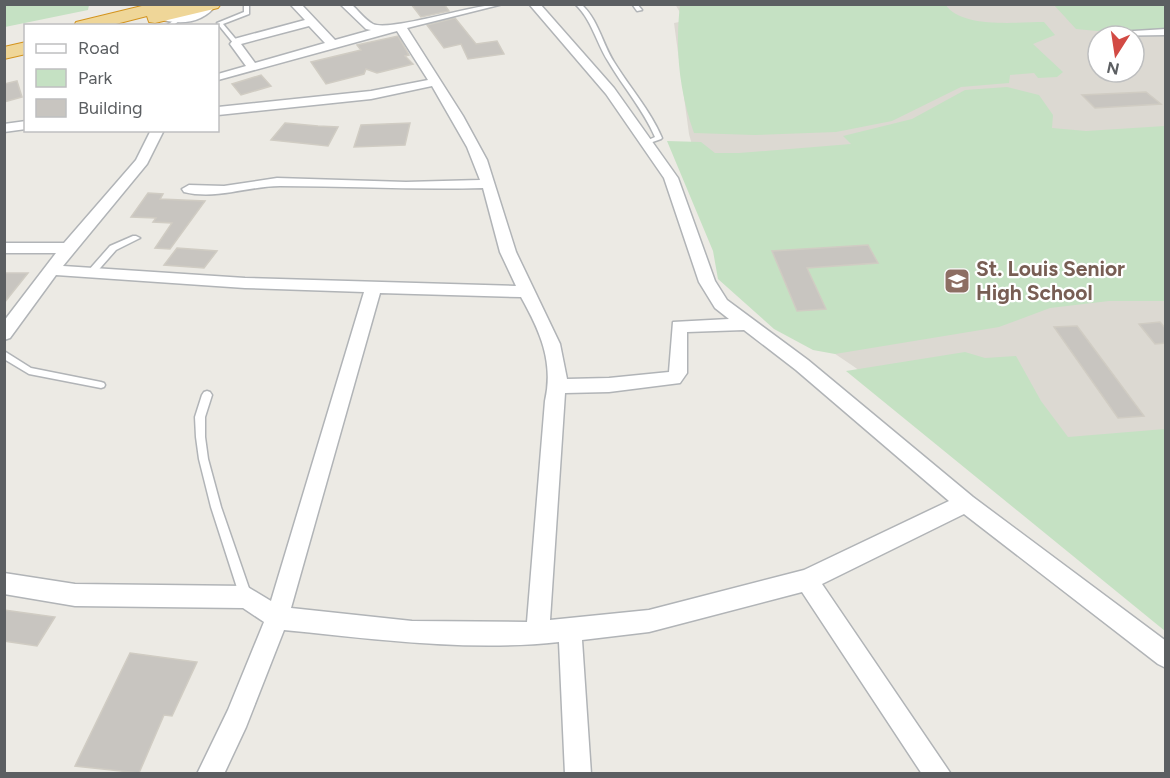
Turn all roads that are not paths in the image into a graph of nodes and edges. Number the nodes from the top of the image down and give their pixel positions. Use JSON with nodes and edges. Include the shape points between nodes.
{"nodes":[{"id":1,"x":246,"y":4,"type":"edge"},
{"id":2,"x":295,"y":4,"type":"edge"},
{"id":3,"x":345,"y":4,"type":"edge"},
{"id":4,"x":498,"y":4,"type":"edge"},
{"id":5,"x":534,"y":4,"type":"edge"},
{"id":6,"x":589,"y":4,"type":"edge"},
{"id":7,"x":634,"y":4,"type":"edge"},
{"id":8,"x":212,"y":5,"type":"edge"},
{"id":9,"x":579,"y":5,"type":"edge"},
{"id":10,"x":639,"y":10,"type":"dead end"},
{"id":11,"x":168,"y":13,"type":"edge"},
{"id":12,"x":311,"y":22,"type":"junction"},
{"id":13,"x":96,"y":24,"type":"edge"},
{"id":14,"x":128,"y":24,"type":"edge"},
{"id":15,"x":395,"y":27,"type":"junction"},
{"id":16,"x":1166,"y":32,"type":"edge"},
{"id":17,"x":1146,"y":33,"type":"edge"},
{"id":18,"x":24,"y":38,"type":"edge"},
{"id":19,"x":4,"y":43,"type":"edge"},
{"id":20,"x":236,"y":43,"type":"junction"},
{"id":21,"x":332,"y":44,"type":"junction"},
{"id":22,"x":24,"y":48,"type":"edge"},
{"id":23,"x":4,"y":53,"type":"edge"},
{"id":24,"x":252,"y":66,"type":"junction"},
{"id":25,"x":219,"y":76,"type":"edge"},
{"id":26,"x":434,"y":82,"type":"junction"},
{"id":27,"x":219,"y":111,"type":"edge"},
{"id":28,"x":24,"y":125,"type":"edge"},
{"id":29,"x":4,"y":128,"type":"edge"},
{"id":30,"x":157,"y":132,"type":"edge"},
{"id":31,"x":647,"y":142,"type":"junction"},
{"id":32,"x":489,"y":184,"type":"junction"},
{"id":33,"x":189,"y":189,"type":"dead end"},
{"id":34,"x":136,"y":238,"type":"dead end"},
{"id":35,"x":4,"y":248,"type":"edge"},
{"id":36,"x":68,"y":248,"type":"junction"},
{"id":37,"x":52,"y":270,"type":"junction"},
{"id":38,"x":92,"y":273,"type":"junction"},
{"id":39,"x":374,"y":286,"type":"junction"},
{"id":40,"x":527,"y":292,"type":"junction"},
{"id":41,"x":748,"y":324,"type":"junction"},
{"id":42,"x":4,"y":334,"type":"edge"},
{"id":43,"x":4,"y":354,"type":"edge"},
{"id":44,"x":101,"y":385,"type":"dead end"},
{"id":45,"x":558,"y":386,"type":"junction"},
{"id":46,"x":207,"y":395,"type":"dead end"},
{"id":47,"x":966,"y":503,"type":"junction"},
{"id":48,"x":807,"y":580,"type":"junction"},
{"id":49,"x":4,"y":583,"type":"edge"},
{"id":50,"x":246,"y":597,"type":"junction"},
{"id":51,"x":277,"y":618,"type":"junction"},
{"id":52,"x":570,"y":630,"type":"junction"},
{"id":53,"x":538,"y":633,"type":"junction"},
{"id":54,"x":1166,"y":656,"type":"edge"},
{"id":55,"x":210,"y":774,"type":"edge"},
{"id":56,"x":578,"y":774,"type":"edge"},
{"id":57,"x":938,"y":774,"type":"edge"}],
"edges":[{"from":1,"to":20,"type":"lane","via":[[247,13],[220,24]]},
{"from":2,"to":12,"type":"street"},
{"from":3,"to":15,"type":"street","via":[[370,27]]},
{"from":4,"to":15,"type":"street"},
{"from":5,"to":31,"type":"street","via":[[590,66]]},
{"from":6,"to":9,"type":"lane"},
{"from":7,"to":10,"type":"lane"},
{"from":8,"to":11,"type":"highway"},
{"from":9,"to":31,"type":"lane","via":[[627,90],[654,125],[659,138]]},
{"from":11,"to":13,"type":"highway"},
{"from":11,"to":14,"type":"highway"},
{"from":12,"to":20,"type":"street"},
{"from":12,"to":21,"type":"street"},
{"from":15,"to":21,"type":"street"},
{"from":15,"to":26,"type":"street"},
{"from":16,"to":17,"type":"street"},
{"from":18,"to":19,"type":"highway"},
{"from":20,"to":24,"type":"street"},
{"from":21,"to":24,"type":"street"},
{"from":22,"to":23,"type":"highway"},
{"from":24,"to":25,"type":"street"},
{"from":26,"to":27,"type":"street","via":[[361,96]]},
{"from":26,"to":32,"type":"street","via":[[475,148]]},
{"from":28,"to":29,"type":"street"},
{"from":30,"to":36,"type":"street","via":[[142,161]]},
{"from":31,"to":41,"type":"street","via":[[671,178],[713,296]]},
{"from":32,"to":33,"type":"street","via":[[277,182],[224,190]]},
{"from":32,"to":40,"type":"street","via":[[508,254]]},
{"from":34,"to":38,"type":"lane","via":[[113,248]]},
{"from":35,"to":36,"type":"street"},
{"from":36,"to":37,"type":"street"},
{"from":37,"to":38,"type":"street"},
{"from":37,"to":42,"type":"street"},
{"from":38,"to":39,"type":"street"},
{"from":39,"to":40,"type":"street"},
{"from":39,"to":51,"type":"street"},
{"from":40,"to":45,"type":"street","via":[[551,341]]},
{"from":41,"to":45,"type":"street","via":[[679,326],[678,373],[674,378]]},
{"from":41,"to":47,"type":"street"},
{"from":43,"to":44,"type":"lane","via":[[29,371]]},
{"from":45,"to":53,"type":"street"},
{"from":46,"to":50,"type":"lane","via":[[200,417],[203,454]]},
{"from":47,"to":48,"type":"street"},
{"from":47,"to":54,"type":"street"},
{"from":48,"to":52,"type":"street","via":[[649,621]]},
{"from":48,"to":57,"type":"street"},
{"from":49,"to":50,"type":"street","via":[[75,595]]},
{"from":50,"to":51,"type":"street"},
{"from":51,"to":53,"type":"street","via":[[412,632]]},
{"from":51,"to":55,"type":"street"},
{"from":52,"to":53,"type":"street"},
{"from":52,"to":56,"type":"street"}]}
